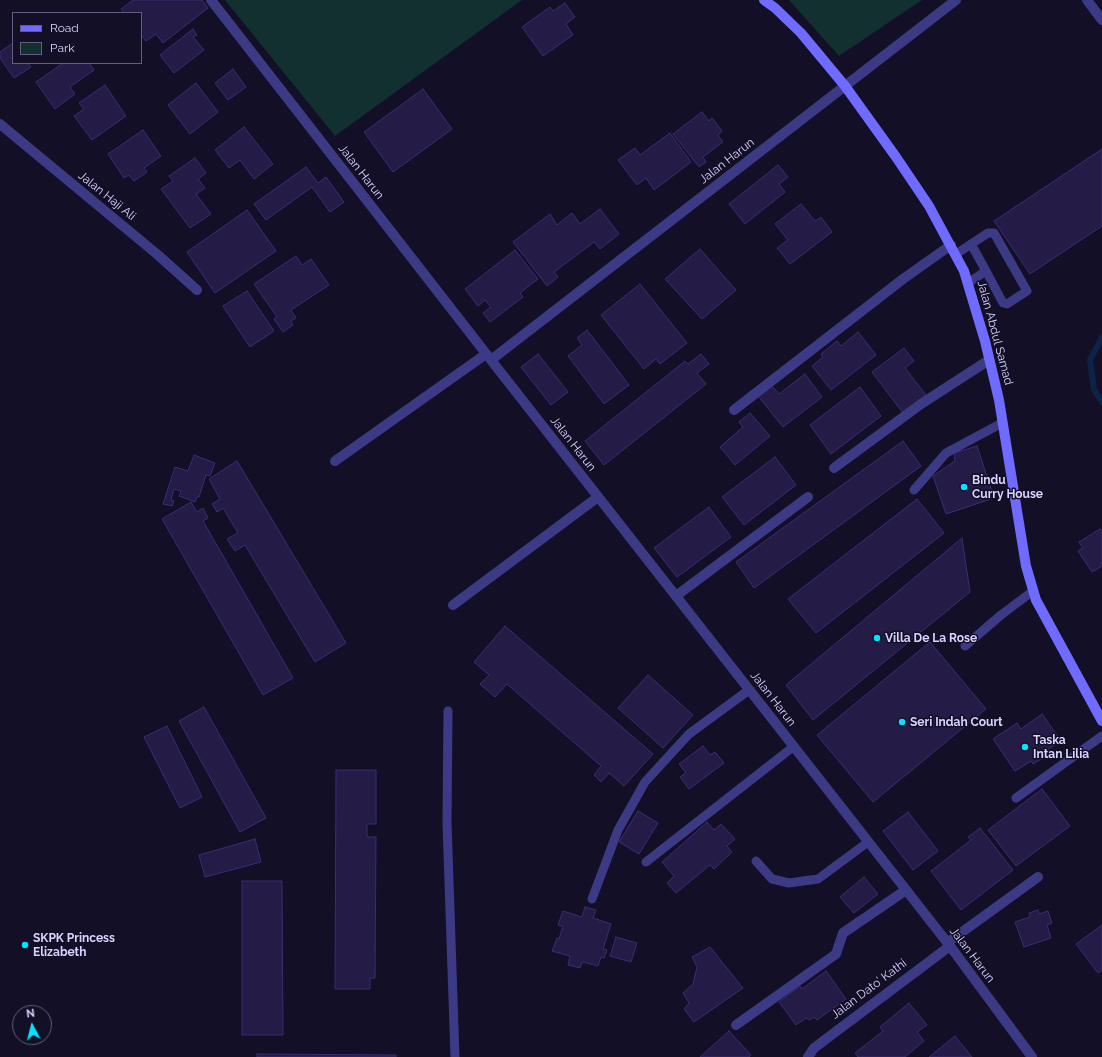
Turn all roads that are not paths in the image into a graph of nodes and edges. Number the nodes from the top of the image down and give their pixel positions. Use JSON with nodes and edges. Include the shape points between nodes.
{"nodes":[{"id":1,"x":211,"y":0,"type":"edge"},
{"id":2,"x":764,"y":0,"type":"edge"},
{"id":3,"x":956,"y":0,"type":"edge"},
{"id":4,"x":1087,"y":0,"type":"edge"},
{"id":5,"x":1102,"y":20,"type":"edge"},
{"id":6,"x":845,"y":86,"type":"junction"},
{"id":7,"x":0,"y":124,"type":"edge"},
{"id":8,"x":971,"y":244,"type":"junction"},
{"id":9,"x":953,"y":250,"type":"junction"},
{"id":10,"x":986,"y":271,"type":"junction"},
{"id":11,"x":968,"y":283,"type":"junction"},
{"id":12,"x":196,"y":290,"type":"dead end"},
{"id":13,"x":488,"y":357,"type":"junction"},
{"id":14,"x":990,"y":360,"type":"junction"},
{"id":15,"x":734,"y":410,"type":"dead end"},
{"id":16,"x":1002,"y":423,"type":"junction"},
{"id":17,"x":335,"y":461,"type":"dead end"},
{"id":18,"x":834,"y":468,"type":"dead end"},
{"id":19,"x":914,"y":490,"type":"dead end"},
{"id":20,"x":598,"y":497,"type":"junction"},
{"id":21,"x":808,"y":497,"type":"dead end"},
{"id":22,"x":1033,"y":591,"type":"junction"},
{"id":23,"x":676,"y":596,"type":"junction"},
{"id":24,"x":452,"y":605,"type":"dead end"},
{"id":25,"x":965,"y":646,"type":"dead end"},
{"id":26,"x":749,"y":690,"type":"junction"},
{"id":27,"x":448,"y":711,"type":"dead end"},
{"id":28,"x":1102,"y":721,"type":"edge"},
{"id":29,"x":1102,"y":736,"type":"edge"},
{"id":30,"x":794,"y":747,"type":"junction"},
{"id":31,"x":1016,"y":798,"type":"dead end"},
{"id":32,"x":868,"y":842,"type":"junction"},
{"id":33,"x":756,"y":861,"type":"dead end"},
{"id":34,"x":646,"y":862,"type":"dead end"},
{"id":35,"x":1038,"y":877,"type":"dead end"},
{"id":36,"x":906,"y":890,"type":"junction"},
{"id":37,"x":592,"y":899,"type":"dead end"},
{"id":38,"x":949,"y":944,"type":"junction"},
{"id":39,"x":736,"y":1025,"type":"dead end"},
{"id":40,"x":455,"y":1057,"type":"edge"},
{"id":41,"x":808,"y":1057,"type":"edge"},
{"id":42,"x":1032,"y":1057,"type":"edge"}],
"edges":[{"from":1,"to":13,"type":"street","name":"Jalan Harun"},
{"from":2,"to":6,"type":"street","name":"Jalan Abdul Samad","via":[[800,33]]},
{"from":3,"to":6,"type":"street","name":"Jalan Harun"},
{"from":4,"to":5,"type":"street"},
{"from":6,"to":9,"type":"street","name":"Jalan Abdul Samad","via":[[929,206]]},
{"from":6,"to":13,"type":"street","name":"Jalan Harun"},
{"from":7,"to":12,"type":"street","name":"Jalan Haji Ali","via":[[158,255]]},
{"from":8,"to":9,"type":"lane"},
{"from":8,"to":10,"type":"lane"},
{"from":8,"to":10,"type":"lane","via":[[994,232],[1027,291],[1009,304],[1005,304]]},
{"from":9,"to":11,"type":"street","name":"Jalan Abdul Samad"},
{"from":9,"to":15,"type":"street","via":[[903,279]]},
{"from":10,"to":11,"type":"lane"},
{"from":11,"to":14,"type":"street","name":"Jalan Abdul Samad"},
{"from":13,"to":17,"type":"street"},
{"from":13,"to":20,"type":"street","name":"Jalan Harun"},
{"from":14,"to":16,"type":"street","name":"Jalan Abdul Samad"},
{"from":14,"to":18,"type":"street","via":[[921,404]]},
{"from":16,"to":19,"type":"lane","via":[[946,453]]},
{"from":16,"to":22,"type":"street","name":"Jalan Abdul Samad","via":[[1026,566]]},
{"from":20,"to":23,"type":"street","name":"Jalan Harun"},
{"from":20,"to":24,"type":"street"},
{"from":21,"to":23,"type":"street"},
{"from":22,"to":25,"type":"lane"},
{"from":22,"to":28,"type":"street","name":"Jalan Abdul Samad"},
{"from":23,"to":26,"type":"street","name":"Jalan Harun"},
{"from":26,"to":30,"type":"street","name":"Jalan Harun"},
{"from":26,"to":37,"type":"lane","via":[[689,734],[645,782],[618,830]]},
{"from":27,"to":40,"type":"lane","via":[[447,823]]},
{"from":29,"to":31,"type":"lane"},
{"from":30,"to":32,"type":"street","name":"Jalan Harun"},
{"from":30,"to":34,"type":"lane"},
{"from":32,"to":33,"type":"lane","via":[[818,879],[789,883],[772,879]]},
{"from":32,"to":36,"type":"street","name":"Jalan Harun"},
{"from":35,"to":38,"type":"street","name":"Jalan Dato’ Kathi"},
{"from":36,"to":38,"type":"street","name":"Jalan Harun"},
{"from":36,"to":39,"type":"street","via":[[843,933],[836,954]]},
{"from":38,"to":41,"type":"street","name":"Jalan Dato’ Kathi","via":[[826,1038]]},
{"from":38,"to":42,"type":"street","name":"Jalan Harun"}]}
